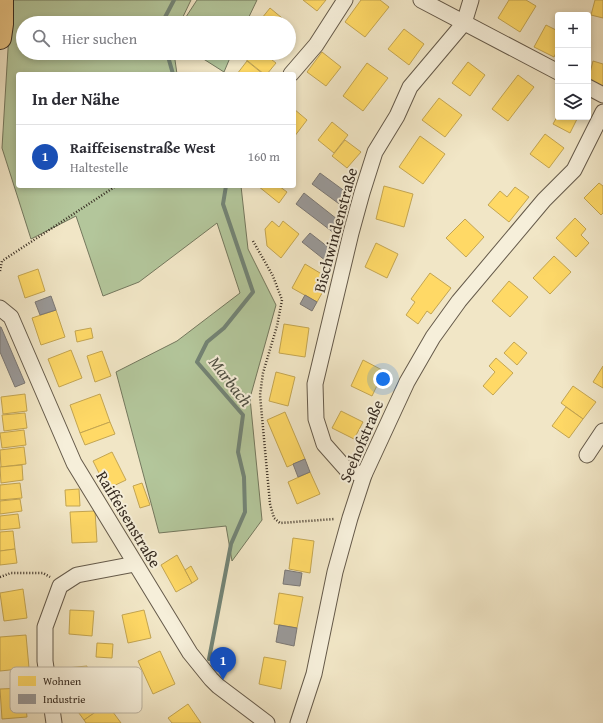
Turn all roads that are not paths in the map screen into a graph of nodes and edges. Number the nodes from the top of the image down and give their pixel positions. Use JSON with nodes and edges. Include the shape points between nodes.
{"nodes":[{"id":1,"x":2,"y":0,"type":"edge"},
{"id":2,"x":345,"y":0,"type":"edge"},
{"id":3,"x":421,"y":0,"type":"edge"},
{"id":4,"x":471,"y":0,"type":"edge"},
{"id":5,"x":464,"y":23,"type":"junction"},
{"id":6,"x":0,"y":38,"type":"edge"},
{"id":7,"x":555,"y":70,"type":"edge"},
{"id":8,"x":293,"y":72,"type":"edge"},
{"id":9,"x":591,"y":89,"type":"edge"},
{"id":10,"x":603,"y":95,"type":"edge"},
{"id":11,"x":603,"y":112,"type":"edge"},
{"id":12,"x":0,"y":308,"type":"edge"},
{"id":13,"x":603,"y":431,"type":"edge"},
{"id":14,"x":587,"y":455,"type":"dead end"},
{"id":15,"x":364,"y":475,"type":"junction"},
{"id":16,"x":135,"y":564,"type":"junction"},
{"id":17,"x":46,"y":667,"type":"edge"},
{"id":18,"x":53,"y":713,"type":"edge"},
{"id":19,"x":54,"y":723,"type":"edge"},
{"id":20,"x":267,"y":723,"type":"edge"},
{"id":21,"x":298,"y":723,"type":"edge"}],
"edges":[{"from":1,"to":6,"type":"main road"},
{"from":2,"to":8,"type":"street","via":[[316,45]]},
{"from":3,"to":5,"type":"street"},
{"from":4,"to":5,"type":"street","name":"Bischwindenstraße"},
{"from":5,"to":7,"type":"street"},
{"from":5,"to":15,"type":"street","name":"Bischwindenstraße","via":[[410,87],[397,116],[375,152],[351,233],[315,384],[316,419],[324,444],[347,470]]},
{"from":9,"to":10,"type":"street"},
{"from":11,"to":15,"type":"street","name":"Seehofstraße","via":[[574,170],[544,200],[459,301],[433,337],[407,382]]},
{"from":12,"to":16,"type":"street","name":"Raiffeisenstraße","via":[[11,317],[74,463]]},
{"from":13,"to":14,"type":"street"},
{"from":15,"to":21,"type":"street","name":"Seehofstraße","via":[[335,572],[314,674]]},
{"from":16,"to":17,"type":"street","via":[[77,575],[60,586],[45,627]]},
{"from":16,"to":20,"type":"street","name":"Raiffeisenstraße","via":[[190,653],[207,674],[218,686]]},
{"from":18,"to":19,"type":"street"}]}
